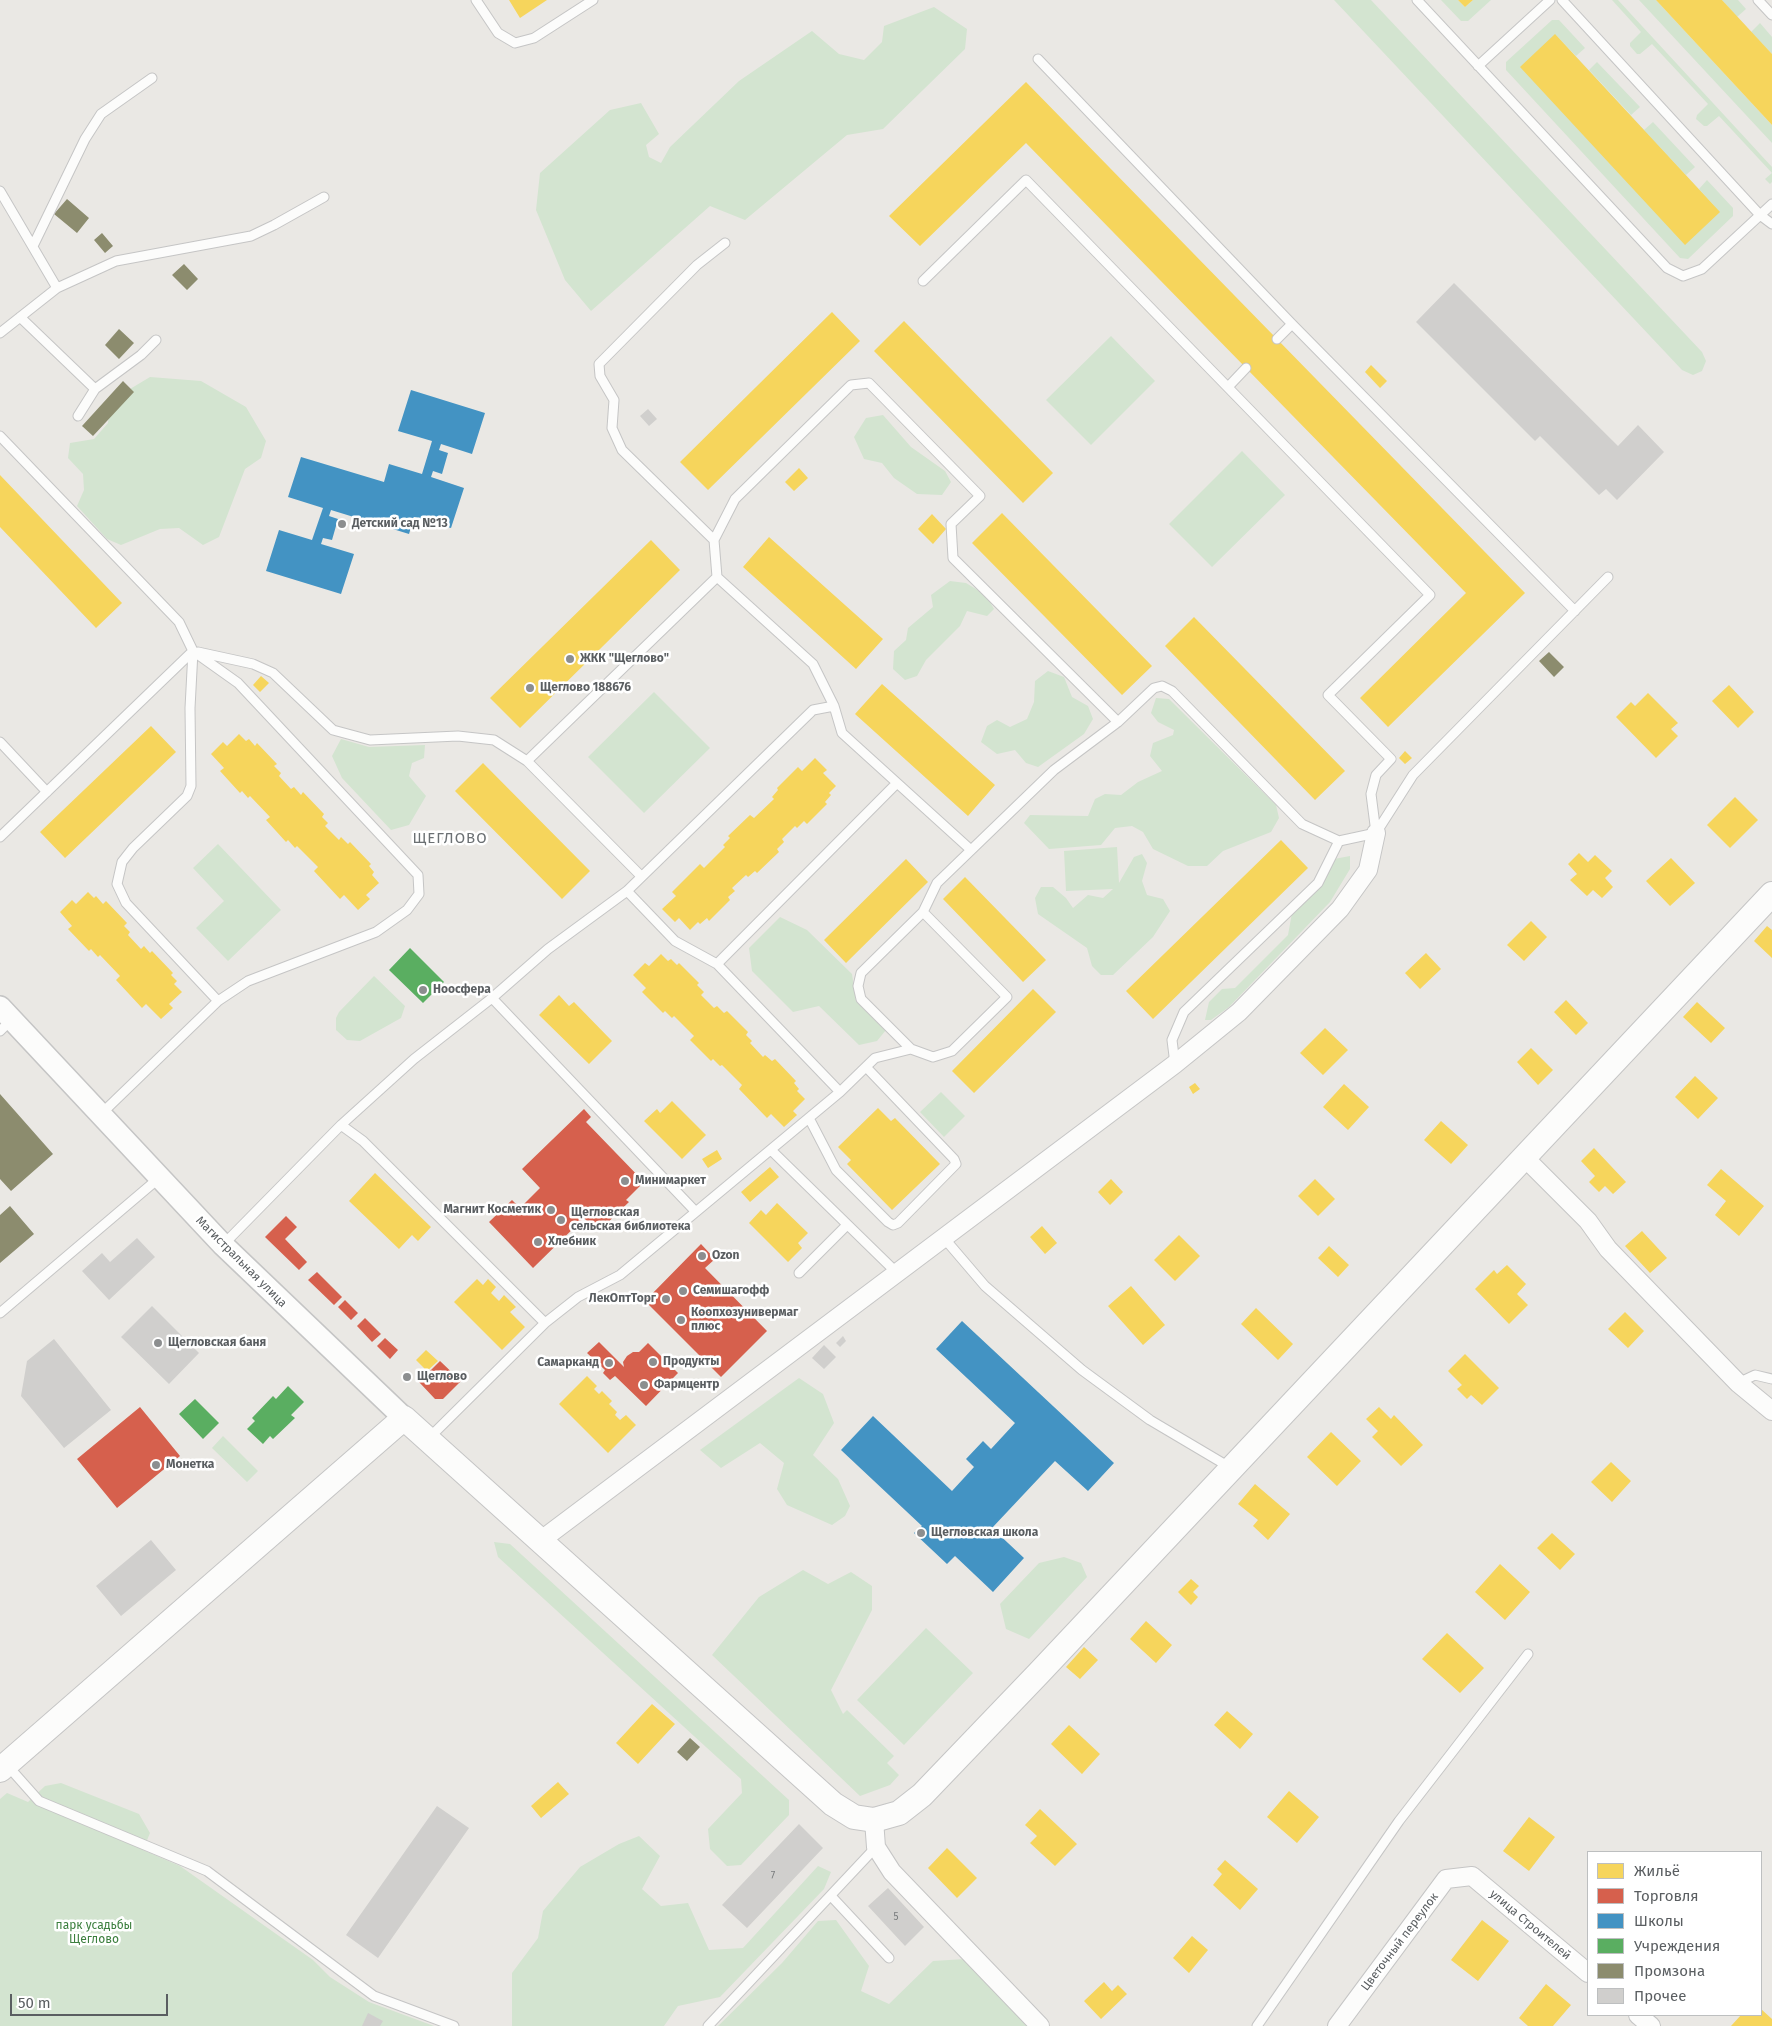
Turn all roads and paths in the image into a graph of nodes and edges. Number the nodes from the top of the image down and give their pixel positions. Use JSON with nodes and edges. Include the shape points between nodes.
{"nodes":[{"id":1,"x":476,"y":0,"type":"edge"},
{"id":2,"x":593,"y":0,"type":"edge"},
{"id":3,"x":1417,"y":0,"type":"edge"},
{"id":4,"x":1550,"y":0,"type":"edge"},
{"id":5,"x":1562,"y":0,"type":"edge"},
{"id":6,"x":1758,"y":0,"type":"edge"},
{"id":7,"x":1772,"y":15,"type":"edge"},
{"id":8,"x":1038,"y":59,"type":"dead end"},
{"id":9,"x":1478,"y":66,"type":"junction"},
{"id":10,"x":152,"y":78,"type":"dead end"},
{"id":11,"x":0,"y":191,"type":"edge"},
{"id":12,"x":324,"y":197,"type":"dead end"},
{"id":13,"x":1772,"y":204,"type":"edge"},
{"id":14,"x":1760,"y":215,"type":"junction"},
{"id":15,"x":1772,"y":224,"type":"edge"},
{"id":16,"x":725,"y":243,"type":"dead end"},
{"id":17,"x":33,"y":246,"type":"junction"},
{"id":18,"x":923,"y":281,"type":"dead end"},
{"id":19,"x":57,"y":288,"type":"junction"},
{"id":20,"x":20,"y":317,"type":"junction"},
{"id":21,"x":1292,"y":324,"type":"junction"},
{"id":22,"x":0,"y":332,"type":"edge"},
{"id":23,"x":1277,"y":339,"type":"dead end"},
{"id":24,"x":156,"y":340,"type":"dead end"},
{"id":25,"x":1246,"y":368,"type":"dead end"},
{"id":26,"x":1228,"y":387,"type":"junction"},
{"id":27,"x":95,"y":389,"type":"junction"},
{"id":28,"x":78,"y":416,"type":"dead end"},
{"id":29,"x":0,"y":436,"type":"edge"},
{"id":30,"x":714,"y":540,"type":"junction"},
{"id":31,"x":717,"y":578,"type":"junction"},
{"id":32,"x":1608,"y":578,"type":"dead end"},
{"id":33,"x":1575,"y":611,"type":"junction"},
{"id":34,"x":193,"y":651,"type":"junction"},
{"id":35,"x":834,"y":706,"type":"junction"},
{"id":36,"x":1118,"y":722,"type":"junction"},
{"id":37,"x":0,"y":742,"type":"edge"},
{"id":38,"x":527,"y":761,"type":"junction"},
{"id":39,"x":897,"y":783,"type":"junction"},
{"id":40,"x":47,"y":792,"type":"junction"},
{"id":41,"x":1376,"y":833,"type":"junction"},
{"id":42,"x":0,"y":837,"type":"edge"},
{"id":43,"x":1339,"y":841,"type":"junction"},
{"id":44,"x":971,"y":850,"type":"junction"},
{"id":45,"x":641,"y":876,"type":"junction"},
{"id":46,"x":627,"y":891,"type":"junction"},
{"id":47,"x":1772,"y":894,"type":"edge"},
{"id":48,"x":923,"y":912,"type":"junction"},
{"id":49,"x":717,"y":964,"type":"junction"},
{"id":50,"x":492,"y":998,"type":"junction"},
{"id":51,"x":218,"y":1001,"type":"junction"},
{"id":52,"x":4,"y":1019,"type":"edge"},
{"id":53,"x":911,"y":1049,"type":"junction"},
{"id":54,"x":1175,"y":1064,"type":"junction"},
{"id":55,"x":866,"y":1067,"type":"junction"},
{"id":56,"x":840,"y":1092,"type":"junction"},
{"id":57,"x":100,"y":1115,"type":"junction"},
{"id":58,"x":809,"y":1118,"type":"junction"},
{"id":59,"x":341,"y":1125,"type":"junction"},
{"id":60,"x":771,"y":1150,"type":"junction"},
{"id":61,"x":1523,"y":1156,"type":"junction"},
{"id":62,"x":159,"y":1178,"type":"junction"},
{"id":63,"x":695,"y":1211,"type":"junction"},
{"id":64,"x":847,"y":1224,"type":"junction"},
{"id":65,"x":944,"y":1238,"type":"junction"},
{"id":66,"x":223,"y":1245,"type":"junction"},
{"id":67,"x":799,"y":1273,"type":"dead end"},
{"id":68,"x":897,"y":1273,"type":"junction"},
{"id":69,"x":0,"y":1313,"type":"edge"},
{"id":70,"x":544,"y":1323,"type":"junction"},
{"id":71,"x":1772,"y":1378,"type":"edge"},
{"id":72,"x":1738,"y":1383,"type":"junction"},
{"id":73,"x":1772,"y":1412,"type":"edge"},
{"id":74,"x":404,"y":1418,"type":"junction"},
{"id":75,"x":428,"y":1440,"type":"junction"},
{"id":76,"x":1231,"y":1468,"type":"junction"},
{"id":77,"x":540,"y":1541,"type":"junction"},
{"id":78,"x":1528,"y":1654,"type":"dead end"},
{"id":79,"x":3,"y":1767,"type":"edge"},
{"id":80,"x":874,"y":1820,"type":"junction"},
{"id":81,"x":876,"y":1847,"type":"junction"},
{"id":82,"x":1472,"y":1876,"type":"joint"},
{"id":83,"x":830,"y":1896,"type":"junction"},
{"id":84,"x":889,"y":1958,"type":"dead end"},
{"id":85,"x":1587,"y":1972,"type":"edge"},
{"id":86,"x":1639,"y":2016,"type":"edge"},
{"id":87,"x":454,"y":2026,"type":"edge"},
{"id":88,"x":708,"y":2026,"type":"edge"},
{"id":89,"x":1040,"y":2026,"type":"edge"},
{"id":90,"x":1257,"y":2026,"type":"edge"},
{"id":91,"x":1337,"y":2026,"type":"edge"},
{"id":92,"x":1652,"y":2026,"type":"edge"}],
"edges":[{"from":1,"to":2,"type":"lane","via":[[498,33],[515,43],[534,38]]},
{"from":3,"to":9,"type":"lane"},
{"from":4,"to":9,"type":"lane"},
{"from":5,"to":14,"type":"lane"},
{"from":6,"to":7,"type":"lane"},
{"from":8,"to":21,"type":"lane"},
{"from":9,"to":14,"type":"lane","via":[[1667,268],[1683,276],[1702,269]]},
{"from":10,"to":17,"type":"lane","via":[[101,114],[85,138]]},
{"from":11,"to":17,"type":"lane"},
{"from":12,"to":19,"type":"lane","via":[[252,236],[116,261]]},
{"from":13,"to":14,"type":"lane"},
{"from":14,"to":15,"type":"lane"},
{"from":16,"to":30,"type":"lane","via":[[697,265],[599,364],[600,376],[614,400],[612,428],[622,450]]},
{"from":17,"to":19,"type":"lane"},
{"from":18,"to":26,"type":"lane","via":[[1026,180]]},
{"from":19,"to":20,"type":"lane"},
{"from":20,"to":22,"type":"lane"},
{"from":20,"to":27,"type":"lane"},
{"from":21,"to":23,"type":"lane"},
{"from":21,"to":33,"type":"lane"},
{"from":24,"to":27,"type":"lane"},
{"from":25,"to":26,"type":"lane"},
{"from":26,"to":41,"type":"lane","via":[[1430,595],[1328,695],[1391,759],[1376,775],[1371,794]]},
{"from":27,"to":28,"type":"lane"},
{"from":29,"to":34,"type":"lane","via":[[179,622]]},
{"from":30,"to":31,"type":"lane"},
{"from":30,"to":36,"type":"lane","via":[[740,494],[851,385],[869,383],[980,496],[952,524],[953,558]]},
{"from":31,"to":35,"type":"lane","via":[[813,664]]},
{"from":31,"to":38,"type":"lane"},
{"from":32,"to":33,"type":"lane"},
{"from":33,"to":41,"type":"lane","via":[[1413,775]]},
{"from":34,"to":38,"type":"lane","via":[[253,664],[273,673],[333,730],[370,740],[458,736],[494,740]]},
{"from":34,"to":40,"type":"lane"},
{"from":34,"to":51,"type":"lane","via":[[191,786],[187,796],[122,862],[117,884],[126,903]]},
{"from":34,"to":51,"type":"lane","via":[[238,683],[418,875],[419,884],[419,894],[407,910],[376,932],[248,981]]},
{"from":35,"to":39,"type":"lane","via":[[842,733]]},
{"from":35,"to":45,"type":"lane","via":[[812,710]]},
{"from":36,"to":43,"type":"lane","via":[[1154,688],[1162,686],[1172,691],[1302,824]]},
{"from":36,"to":44,"type":"lane","via":[[1054,770]]},
{"from":37,"to":40,"type":"lane"},
{"from":38,"to":45,"type":"lane"},
{"from":39,"to":44,"type":"lane"},
{"from":39,"to":49,"type":"lane"},
{"from":40,"to":42,"type":"lane"},
{"from":41,"to":43,"type":"lane"},
{"from":41,"to":54,"type":"street","via":[[1368,870],[1340,909],[1239,1012]]},
{"from":43,"to":54,"type":"lane","via":[[1318,882],[1184,1012],[1172,1040]]},
{"from":44,"to":48,"type":"lane","via":[[937,883]]},
{"from":45,"to":46,"type":"lane"},
{"from":46,"to":49,"type":"lane","via":[[675,941]]},
{"from":46,"to":50,"type":"lane","via":[[548,948]]},
{"from":47,"to":61,"type":"main road"},
{"from":48,"to":53,"type":"lane","via":[[862,973],[858,986],[861,998]]},
{"from":48,"to":53,"type":"lane","via":[[1007,997],[952,1051],[933,1057]]},
{"from":49,"to":56,"type":"lane"},
{"from":50,"to":59,"type":"lane","via":[[414,1059]]},
{"from":50,"to":63,"type":"lane"},
{"from":51,"to":57,"type":"lane"},
{"from":52,"to":57,"type":"street","name":"Магистральная улица"},
{"from":53,"to":55,"type":"lane","via":[[875,1058]]},
{"from":54,"to":65,"type":"street"},
{"from":55,"to":56,"type":"lane"},
{"from":55,"to":58,"type":"lane","via":[[956,1164],[898,1222],[893,1225],[888,1222],[836,1170]]},
{"from":56,"to":58,"type":"lane"},
{"from":57,"to":62,"type":"street","name":"Магистральная улица"},
{"from":58,"to":60,"type":"lane"},
{"from":59,"to":66,"type":"lane"},
{"from":59,"to":70,"type":"lane","via":[[363,1141]]},
{"from":60,"to":63,"type":"lane"},
{"from":60,"to":64,"type":"lane"},
{"from":61,"to":72,"type":"street","via":[[1588,1221],[1608,1250]]},
{"from":61,"to":76,"type":"main road"},
{"from":62,"to":66,"type":"street","name":"Магистральная улица"},
{"from":62,"to":69,"type":"lane"},
{"from":63,"to":70,"type":"lane","via":[[620,1275],[578,1297]]},
{"from":64,"to":67,"type":"lane"},
{"from":64,"to":68,"type":"lane"},
{"from":65,"to":68,"type":"street"},
{"from":65,"to":76,"type":"lane","via":[[985,1286],[1082,1370],[1150,1420]]},
{"from":66,"to":74,"type":"street","name":"Магистральная улица"},
{"from":68,"to":77,"type":"street"},
{"from":70,"to":75,"type":"lane"},
{"from":71,"to":72,"type":"lane","via":[[1755,1375]]},
{"from":72,"to":73,"type":"street"},
{"from":74,"to":75,"type":"main road","name":"Магистральная улица"},
{"from":74,"to":79,"type":"main road"},
{"from":75,"to":77,"type":"main road","name":"Магистральная улица"},
{"from":76,"to":80,"type":"main road","via":[[922,1795],[899,1813]]},
{"from":77,"to":80,"type":"main road","name":"Магистральная улица","via":[[832,1804],[854,1817]]},
{"from":78,"to":90,"type":"lane","via":[[1398,1821]]},
{"from":79,"to":87,"type":"lane","via":[[39,1801],[206,1871],[374,1996]]},
{"from":80,"to":81,"type":"street"},
{"from":81,"to":83,"type":"lane"},
{"from":81,"to":89,"type":"street","via":[[892,1872]]},
{"from":82,"to":85,"type":"street","name":"улица Строителей"},
{"from":82,"to":91,"type":"street","name":"Цветочный переулок","via":[[1446,1879]]},
{"from":83,"to":84,"type":"lane"},
{"from":83,"to":88,"type":"lane"},
{"from":86,"to":92,"type":"street"}]}
